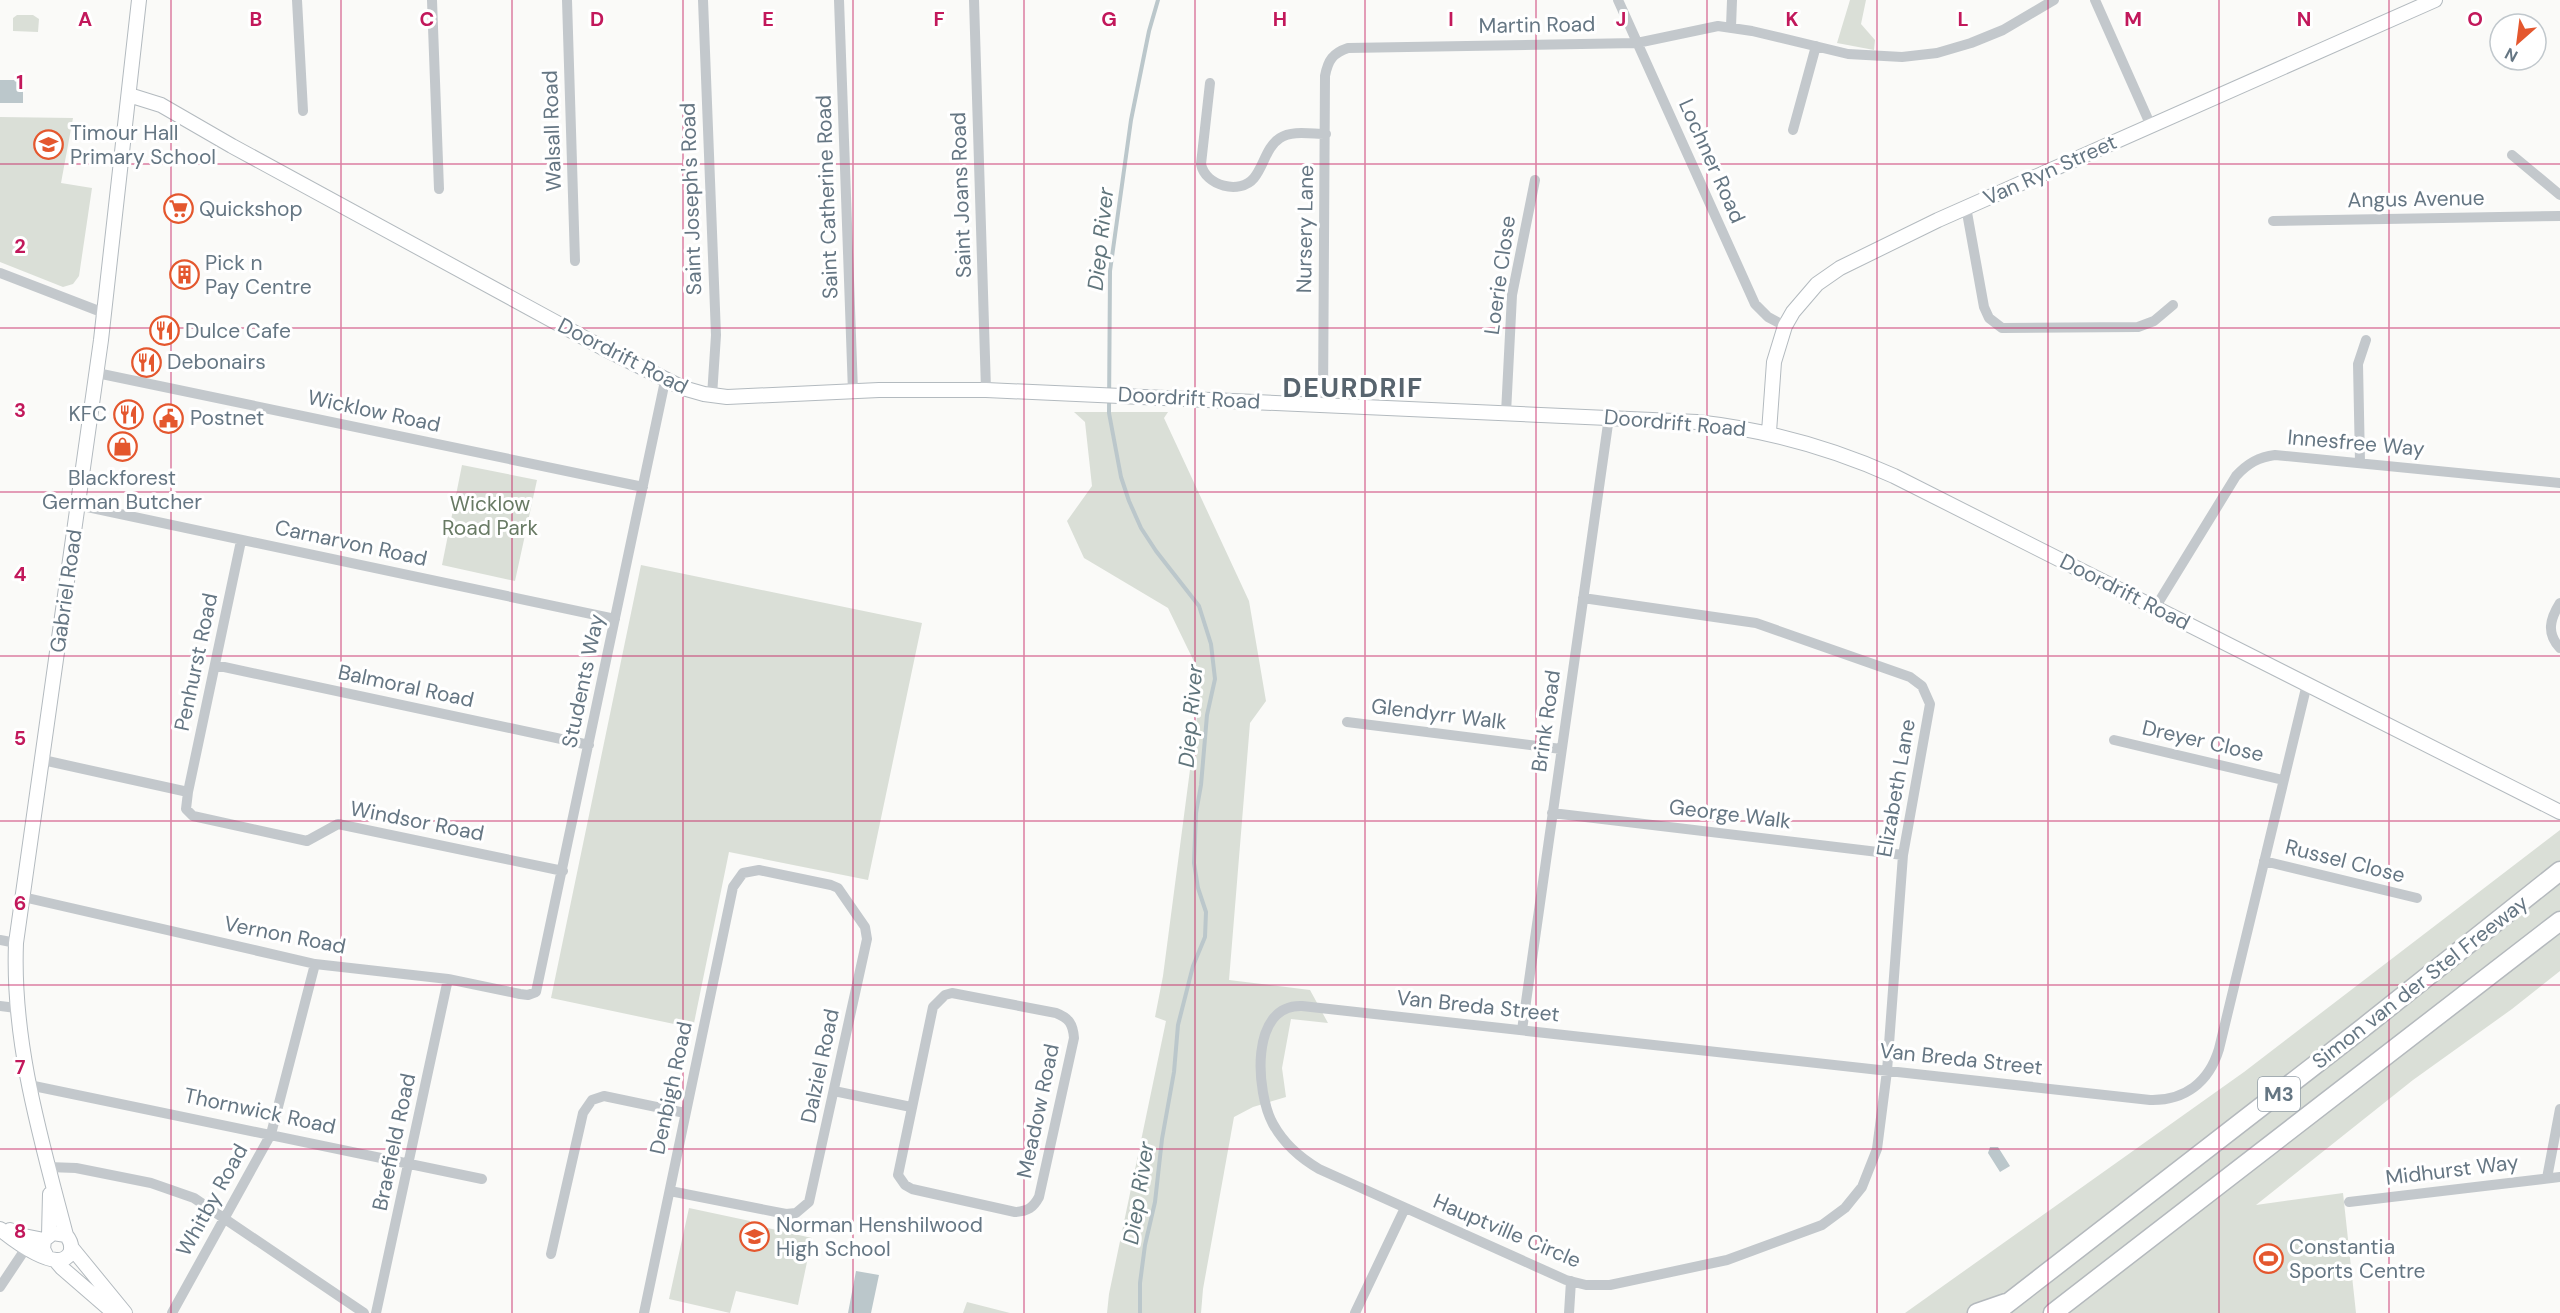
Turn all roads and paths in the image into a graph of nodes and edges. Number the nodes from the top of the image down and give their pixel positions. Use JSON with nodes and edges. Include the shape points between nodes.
{"nodes":[{"id":1,"x":139,"y":0,"type":"edge"},
{"id":2,"x":297,"y":0,"type":"edge"},
{"id":3,"x":432,"y":0,"type":"edge"},
{"id":4,"x":567,"y":0,"type":"edge"},
{"id":5,"x":703,"y":0,"type":"edge"},
{"id":6,"x":839,"y":0,"type":"edge"},
{"id":7,"x":974,"y":0,"type":"edge"},
{"id":8,"x":1618,"y":0,"type":"edge"},
{"id":9,"x":1732,"y":0,"type":"edge"},
{"id":10,"x":2054,"y":0,"type":"edge"},
{"id":11,"x":2095,"y":0,"type":"edge"},
{"id":12,"x":2435,"y":0,"type":"edge"},
{"id":13,"x":1731,"y":27,"type":"junction"},
{"id":14,"x":1637,"y":43,"type":"junction"},
{"id":15,"x":1816,"y":46,"type":"junction"},
{"id":16,"x":1332,"y":56,"type":"joint"},
{"id":17,"x":1210,"y":83,"type":"dead end"},
{"id":18,"x":129,"y":95,"type":"junction"},
{"id":19,"x":303,"y":111,"type":"dead end"},
{"id":20,"x":2151,"y":126,"type":"junction"},
{"id":21,"x":1793,"y":130,"type":"dead end"},
{"id":22,"x":1326,"y":134,"type":"junction"},
{"id":23,"x":2512,"y":155,"type":"dead end"},
{"id":24,"x":1535,"y":180,"type":"dead end"},
{"id":25,"x":439,"y":189,"type":"dead end"},
{"id":26,"x":2560,"y":195,"type":"edge"},
{"id":27,"x":1966,"y":207,"type":"junction"},
{"id":28,"x":2560,"y":216,"type":"edge"},
{"id":29,"x":2273,"y":221,"type":"dead end"},
{"id":30,"x":575,"y":261,"type":"dead end"},
{"id":31,"x":0,"y":273,"type":"edge"},
{"id":32,"x":2173,"y":305,"type":"dead end"},
{"id":33,"x":104,"y":313,"type":"junction"},
{"id":34,"x":1785,"y":326,"type":"junction"},
{"id":35,"x":2366,"y":340,"type":"dead end"},
{"id":36,"x":97,"y":373,"type":"junction"},
{"id":37,"x":665,"y":381,"type":"junction"},
{"id":38,"x":986,"y":390,"type":"junction"},
{"id":39,"x":853,"y":392,"type":"junction"},
{"id":40,"x":712,"y":396,"type":"junction"},
{"id":41,"x":1323,"y":404,"type":"junction"},
{"id":42,"x":1506,"y":412,"type":"junction"},
{"id":43,"x":1609,"y":417,"type":"junction"},
{"id":44,"x":1769,"y":432,"type":"junction"},
{"id":45,"x":2360,"y":462,"type":"junction"},
{"id":46,"x":2560,"y":483,"type":"edge"},
{"id":47,"x":643,"y":487,"type":"junction"},
{"id":48,"x":78,"y":505,"type":"junction"},
{"id":49,"x":242,"y":541,"type":"junction"},
{"id":50,"x":1583,"y":598,"type":"junction"},
{"id":51,"x":2560,"y":603,"type":"edge"},
{"id":52,"x":2156,"y":608,"type":"junction"},
{"id":53,"x":615,"y":619,"type":"junction"},
{"id":54,"x":2560,"y":648,"type":"edge"},
{"id":55,"x":215,"y":665,"type":"junction"},
{"id":56,"x":2307,"y":684,"type":"junction"},
{"id":57,"x":1347,"y":722,"type":"dead end"},
{"id":58,"x":2114,"y":740,"type":"dead end"},
{"id":59,"x":589,"y":745,"type":"junction"},
{"id":60,"x":1561,"y":749,"type":"junction"},
{"id":61,"x":43,"y":760,"type":"junction"},
{"id":62,"x":2283,"y":780,"type":"junction"},
{"id":63,"x":188,"y":792,"type":"junction"},
{"id":64,"x":2560,"y":812,"type":"edge"},
{"id":65,"x":1552,"y":813,"type":"junction"},
{"id":66,"x":1903,"y":855,"type":"junction"},
{"id":67,"x":2264,"y":861,"type":"junction"},
{"id":68,"x":563,"y":871,"type":"junction"},
{"id":69,"x":2560,"y":871,"type":"edge"},
{"id":70,"x":743,"y":873,"type":"joint"},
{"id":71,"x":23,"y":897,"type":"junction"},
{"id":72,"x":2417,"y":898,"type":"dead end"},
{"id":73,"x":2560,"y":921,"type":"edge"},
{"id":74,"x":0,"y":940,"type":"edge"},
{"id":75,"x":16,"y":943,"type":"junction"},
{"id":76,"x":315,"y":964,"type":"junction"},
{"id":77,"x":448,"y":979,"type":"junction"},
{"id":78,"x":538,"y":988,"type":"joint"},
{"id":79,"x":0,"y":1006,"type":"edge"},
{"id":80,"x":1302,"y":1006,"type":"joint"},
{"id":81,"x":16,"y":1008,"type":"junction"},
{"id":82,"x":1522,"y":1030,"type":"junction"},
{"id":83,"x":1887,"y":1071,"type":"junction"},
{"id":84,"x":29,"y":1085,"type":"junction"},
{"id":85,"x":834,"y":1091,"type":"junction"},
{"id":86,"x":911,"y":1107,"type":"junction"},
{"id":87,"x":2560,"y":1109,"type":"edge"},
{"id":88,"x":685,"y":1113,"type":"junction"},
{"id":89,"x":271,"y":1134,"type":"junction"},
{"id":90,"x":409,"y":1163,"type":"junction"},
{"id":91,"x":50,"y":1174,"type":"junction"},
{"id":92,"x":2560,"y":1177,"type":"edge"},
{"id":93,"x":2547,"y":1178,"type":"junction"},
{"id":94,"x":482,"y":1179,"type":"dead end"},
{"id":95,"x":670,"y":1191,"type":"junction"},
{"id":96,"x":2349,"y":1203,"type":"dead end"},
{"id":97,"x":1405,"y":1208,"type":"junction"},
{"id":98,"x":224,"y":1219,"type":"junction"},
{"id":99,"x":0,"y":1224,"type":"edge"},
{"id":100,"x":0,"y":1229,"type":"edge"},
{"id":101,"x":47,"y":1237,"type":"junction"},
{"id":102,"x":68,"y":1241,"type":"junction"},
{"id":103,"x":26,"y":1248,"type":"junction"},
{"id":104,"x":550,"y":1254,"type":"dead end"},
{"id":105,"x":52,"y":1259,"type":"junction"},
{"id":106,"x":1571,"y":1281,"type":"junction"},
{"id":107,"x":0,"y":1287,"type":"edge"},
{"id":108,"x":2002,"y":1308,"type":"edge"},
{"id":109,"x":114,"y":1313,"type":"edge"},
{"id":110,"x":125,"y":1313,"type":"edge"},
{"id":111,"x":172,"y":1313,"type":"edge"},
{"id":112,"x":364,"y":1313,"type":"edge"},
{"id":113,"x":376,"y":1313,"type":"edge"},
{"id":114,"x":644,"y":1313,"type":"edge"},
{"id":115,"x":1356,"y":1313,"type":"edge"},
{"id":116,"x":1569,"y":1313,"type":"edge"},
{"id":117,"x":1977,"y":1313,"type":"edge"},
{"id":118,"x":2055,"y":1313,"type":"edge"}],
"edges":[{"from":1,"to":18,"type":"street","name":"Gabriel Road"},
{"from":2,"to":19,"type":"street"},
{"from":3,"to":25,"type":"street"},
{"from":4,"to":30,"type":"street","name":"Walsall Road"},
{"from":5,"to":40,"type":"street","name":"Saint Joseph's Road","via":[[716,335]]},
{"from":6,"to":39,"type":"street","name":"Saint Catherine Road"},
{"from":7,"to":38,"type":"street","name":"Saint Joans Road"},
{"from":8,"to":14,"type":"street","name":"Lochner Road"},
{"from":9,"to":13,"type":"street"},
{"from":10,"to":15,"type":"street","name":"Martin Road","via":[[1987,37],[1937,52],[1902,57],[1866,56]]},
{"from":11,"to":20,"type":"street"},
{"from":12,"to":20,"type":"street","name":"Van Ryn Street"},
{"from":13,"to":14,"type":"street","name":"Martin Road","via":[[1718,26]]},
{"from":13,"to":15,"type":"street","name":"Martin Road"},
{"from":14,"to":16,"type":"street","name":"Martin Road","via":[[1348,48]]},
{"from":14,"to":34,"type":"street","name":"Lochner Road","via":[[1755,304]]},
{"from":15,"to":21,"type":"street"},
{"from":16,"to":22,"type":"street","name":"Nursery Lane","via":[[1326,76]]},
{"from":17,"to":22,"type":"street","via":[[1201,165],[1206,177],[1214,182],[1236,186],[1249,182],[1272,146],[1287,135]]},
{"from":18,"to":33,"type":"street","name":"Gabriel Road"},
{"from":18,"to":37,"type":"street","name":"Doordrift Road","via":[[161,105]]},
{"from":20,"to":27,"type":"street","name":"Van Ryn Street"},
{"from":22,"to":41,"type":"street","name":"Nursery Lane"},
{"from":23,"to":26,"type":"street"},
{"from":24,"to":42,"type":"street","name":"Loerie Close","via":[[1512,295]]},
{"from":27,"to":32,"type":"street","via":[[1984,307],[1997,326],[2012,330],[2138,327],[2154,321]]},
{"from":27,"to":34,"type":"street","name":"Van Ryn Street","via":[[1840,268],[1817,284]]},
{"from":28,"to":29,"type":"street","name":"Angus Avenue"},
{"from":31,"to":33,"type":"street"},
{"from":33,"to":36,"type":"street","name":"Gabriel Road"},
{"from":34,"to":44,"type":"street","name":"Van Ryn Street","via":[[1774,362]]},
{"from":35,"to":45,"type":"street","via":[[2358,364]]},
{"from":36,"to":47,"type":"street","name":"Wicklow Road"},
{"from":36,"to":48,"type":"street","name":"Gabriel Road"},
{"from":37,"to":40,"type":"street","name":"Doordrift Road"},
{"from":37,"to":47,"type":"street","name":"Students Way"},
{"from":38,"to":39,"type":"street","name":"Doordrift Road"},
{"from":38,"to":41,"type":"street","name":"Doordrift Road"},
{"from":39,"to":40,"type":"street","name":"Doordrift Road"},
{"from":41,"to":42,"type":"street","name":"Doordrift Road"},
{"from":42,"to":43,"type":"street","name":"Doordrift Road"},
{"from":43,"to":44,"type":"street","name":"Doordrift Road","via":[[1697,422]]},
{"from":43,"to":50,"type":"street","name":"Brink Road"},
{"from":44,"to":52,"type":"street","name":"Doordrift Road","via":[[1836,452],[1894,476]]},
{"from":45,"to":46,"type":"street","name":"Innesfree Way"},
{"from":45,"to":52,"type":"street","name":"Innesfree Way","via":[[2275,455],[2245,466]]},
{"from":47,"to":53,"type":"street","name":"Students Way"},
{"from":48,"to":49,"type":"street","name":"Carnarvon Road"},
{"from":48,"to":61,"type":"street","name":"Gabriel Road"},
{"from":49,"to":53,"type":"street","name":"Carnarvon Road"},
{"from":49,"to":55,"type":"street","name":"Penhurst Road"},
{"from":50,"to":60,"type":"street","name":"Brink Road"},
{"from":50,"to":66,"type":"street","name":"Elizabeth Lane","via":[[1756,623],[1916,681],[1926,692],[1930,711]]},
{"from":51,"to":54,"type":"street","via":[[2550,630]]},
{"from":52,"to":56,"type":"street","name":"Doordrift Road"},
{"from":53,"to":59,"type":"street","name":"Students Way"},
{"from":55,"to":59,"type":"street","name":"Balmoral Road"},
{"from":55,"to":63,"type":"street","name":"Penhurst Road"},
{"from":56,"to":62,"type":"street","name":"Van Breda Street"},
{"from":56,"to":64,"type":"street","name":"Doordrift Road"},
{"from":57,"to":60,"type":"street","name":"Glendyrr Walk"},
{"from":58,"to":62,"type":"street","name":"Dreyer Close"},
{"from":59,"to":68,"type":"street","name":"Students Way"},
{"from":60,"to":65,"type":"street","name":"Brink Road"},
{"from":61,"to":63,"type":"street"},
{"from":61,"to":71,"type":"street","name":"Gabriel Road"},
{"from":62,"to":67,"type":"street","name":"Van Breda Street"},
{"from":63,"to":68,"type":"street","name":"Windsor Road","via":[[186,809],[193,816],[307,841],[338,824]]},
{"from":65,"to":66,"type":"street","name":"George Walk"},
{"from":65,"to":82,"type":"street","name":"Brink Road"},
{"from":66,"to":83,"type":"street","name":"Elizabeth Lane"},
{"from":67,"to":72,"type":"street","name":"Russel Close"},
{"from":67,"to":83,"type":"street","name":"Van Breda Street","via":[[2216,1057],[2203,1081],[2188,1092],[2170,1099],[2150,1100]]},
{"from":68,"to":78,"type":"street","name":"Students Way"},
{"from":69,"to":108,"type":"highway","name":"Simon van der Stel Freeway","number":"M3"},
{"from":70,"to":85,"type":"street","name":"Dalziel Road","via":[[759,870],[831,885],[843,893],[866,927],[867,939]]},
{"from":70,"to":88,"type":"street","name":"Denbigh Road","via":[[733,887]]},
{"from":71,"to":75,"type":"street","name":"Gabriel Road"},
{"from":71,"to":76,"type":"street","name":"Vernon Road"},
{"from":73,"to":118,"type":"highway","name":"Simon van der Stel Freeway","number":"M3"},
{"from":74,"to":75,"type":"street"},
{"from":75,"to":81,"type":"street","name":"Gabriel Road"},
{"from":76,"to":77,"type":"street","name":"Vernon Road"},
{"from":76,"to":89,"type":"street","name":"Whitby Road"},
{"from":77,"to":78,"type":"street","name":"Vernon Road","via":[[528,995]]},
{"from":77,"to":90,"type":"street","name":"Braefield Road"},
{"from":79,"to":81,"type":"street"},
{"from":80,"to":82,"type":"street","name":"Van Breda Street"},
{"from":80,"to":97,"type":"street","name":"Hauptville Circle","via":[[1279,1012],[1266,1032],[1260,1078],[1273,1124],[1288,1145],[1308,1162]]},
{"from":81,"to":84,"type":"street","name":"Gabriel Road"},
{"from":82,"to":83,"type":"street","name":"Van Breda Street"},
{"from":83,"to":106,"type":"street","name":"Hauptville Circle","via":[[1874,1162],[1855,1197],[1834,1217],[1727,1260],[1611,1285]]},
{"from":84,"to":89,"type":"street","name":"Thornwick Road"},
{"from":84,"to":91,"type":"street","name":"Gabriel Road"},
{"from":85,"to":86,"type":"street"},
{"from":85,"to":95,"type":"street","name":"Dalziel Road","via":[[812,1195],[805,1208],[786,1214]]},
{"from":86,"to":86,"type":"street","name":"Meadow Road","via":[[933,1007],[945,995],[965,994],[1056,1014],[1070,1022],[1074,1038],[1039,1197],[1026,1211],[905,1185],[897,1174]]},
{"from":87,"to":93,"type":"street"},
{"from":88,"to":95,"type":"street","name":"Denbigh Road"},
{"from":88,"to":104,"type":"street","via":[[604,1096],[589,1102],[582,1113]]},
{"from":89,"to":90,"type":"street","name":"Thornwick Road"},
{"from":89,"to":98,"type":"street","name":"Whitby Road"},
{"from":90,"to":94,"type":"street","name":"Thornwick Road"},
{"from":90,"to":113,"type":"street","name":"Braefield Road"},
{"from":91,"to":98,"type":"street","via":[[76,1168],[151,1183],[194,1198]]},
{"from":91,"to":101,"type":"street","name":"Gabriel Road"},
{"from":91,"to":102,"type":"street","name":"Gabriel Road"},
{"from":92,"to":93,"type":"street","name":"Midhurst Way"},
{"from":93,"to":96,"type":"street","name":"Midhurst Way"},
{"from":95,"to":114,"type":"street","name":"Denbigh Road"},
{"from":97,"to":106,"type":"street","name":"Hauptville Circle"},
{"from":97,"to":115,"type":"street"},
{"from":98,"to":111,"type":"street","name":"Whitby Road"},
{"from":98,"to":112,"type":"street"},
{"from":99,"to":101,"type":"street","via":[[24,1236]]},
{"from":100,"to":103,"type":"street"},
{"from":101,"to":102,"type":"street","via":[[57,1232]]},
{"from":101,"to":105,"type":"street","via":[[43,1249]]},
{"from":102,"to":105,"type":"street","via":[[65,1258]]},
{"from":102,"to":110,"type":"street"},
{"from":103,"to":105,"type":"street"},
{"from":103,"to":107,"type":"street"},
{"from":105,"to":109,"type":"street"},
{"from":106,"to":116,"type":"street"},
{"from":108,"to":117,"type":"highway","name":"Simon van der Stel Freeway","via":[[1995,1305]]}]}
